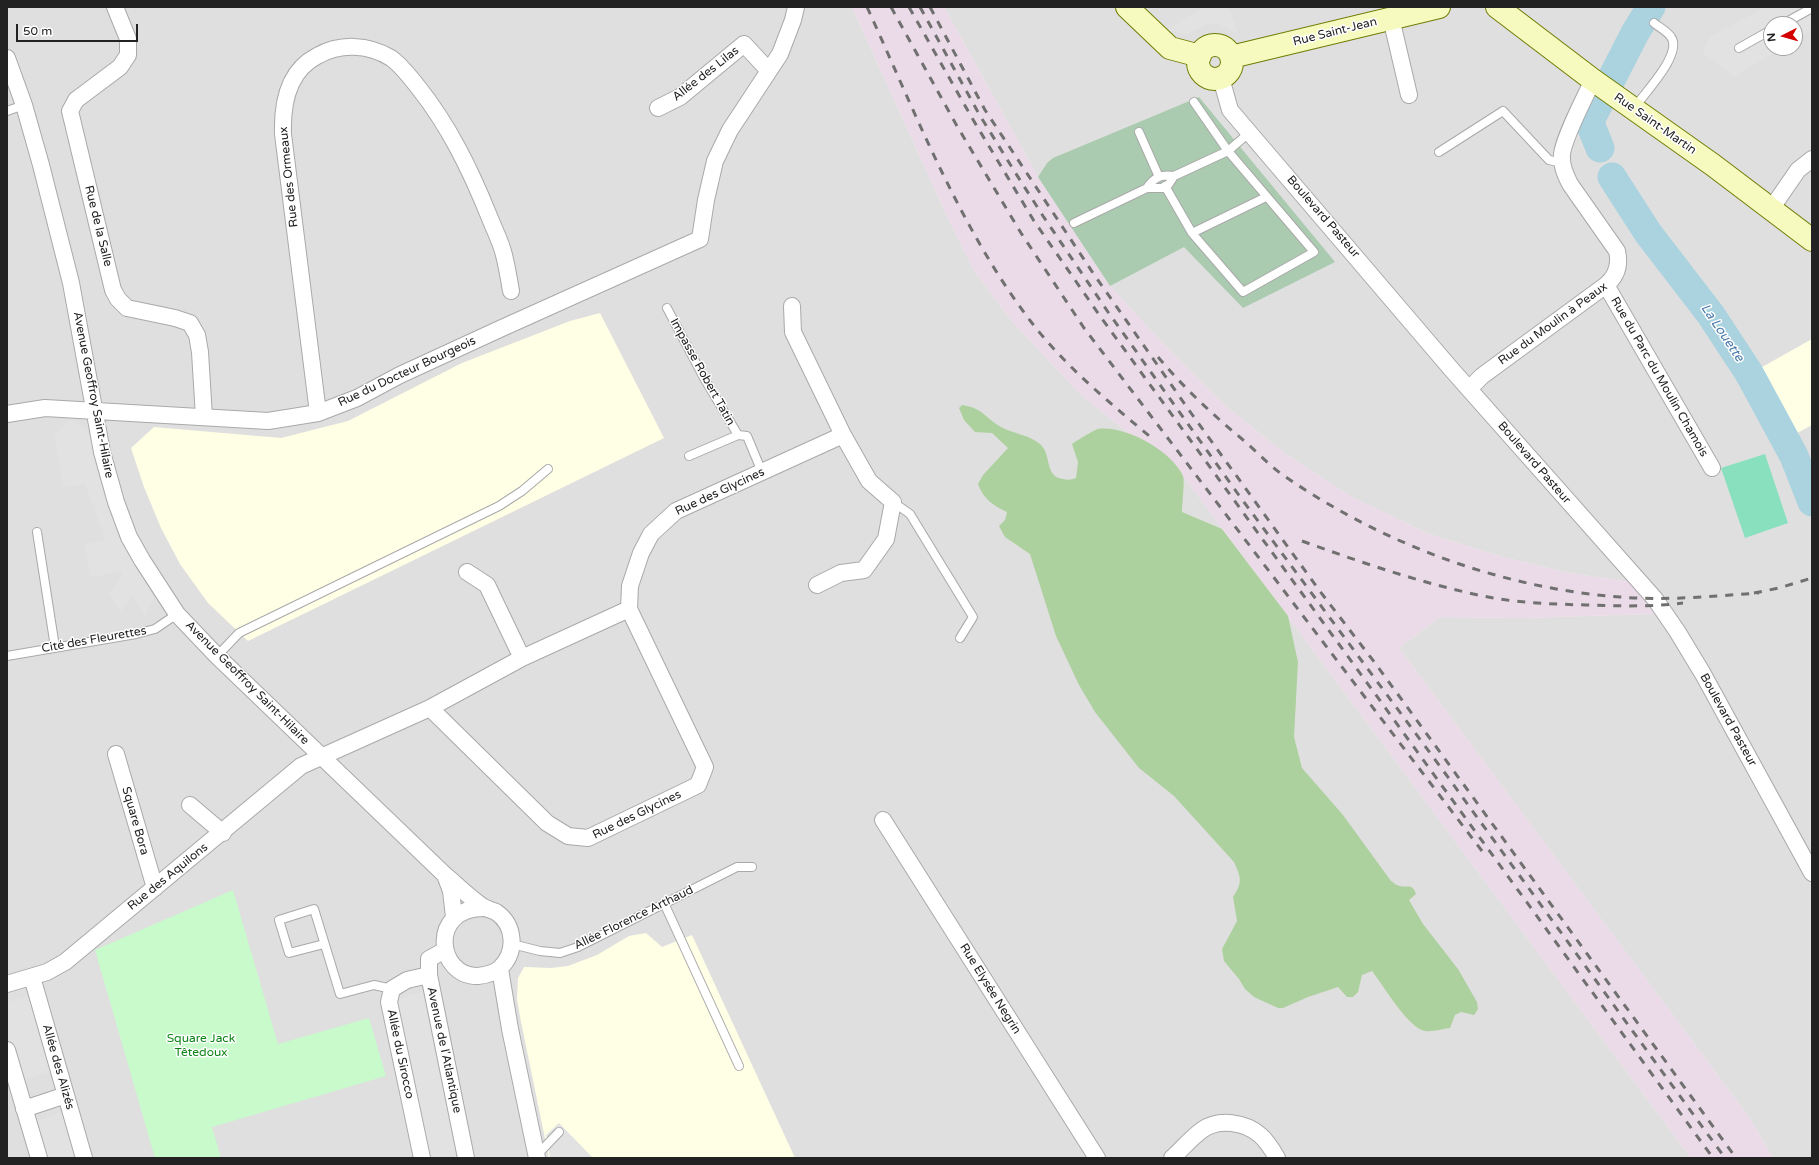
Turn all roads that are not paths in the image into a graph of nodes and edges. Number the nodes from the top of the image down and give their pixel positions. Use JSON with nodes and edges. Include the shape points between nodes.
{"nodes":[{"id":1,"x":116,"y":7,"type":"edge"},
{"id":2,"x":796,"y":7,"type":"edge"},
{"id":3,"x":1127,"y":7,"type":"edge"},
{"id":4,"x":1439,"y":7,"type":"edge"},
{"id":5,"x":1498,"y":7,"type":"edge"},
{"id":6,"x":1812,"y":8,"type":"edge"},
{"id":7,"x":1404,"y":13,"type":"edge"},
{"id":8,"x":1798,"y":16,"type":"edge"},
{"id":9,"x":1654,"y":24,"type":"dead end"},
{"id":10,"x":1763,"y":34,"type":"edge"},
{"id":11,"x":1739,"y":48,"type":"dead end"},
{"id":12,"x":1200,"y":56,"type":"junction"},
{"id":13,"x":7,"y":58,"type":"edge"},
{"id":14,"x":1231,"y":58,"type":"junction"},
{"id":15,"x":769,"y":71,"type":"junction"},
{"id":16,"x":1221,"y":78,"type":"junction"},
{"id":17,"x":1595,"y":81,"type":"junction"},
{"id":18,"x":1409,"y":95,"type":"dead end"},
{"id":19,"x":1194,"y":102,"type":"dead end"},
{"id":20,"x":1624,"y":103,"type":"junction"},
{"id":21,"x":24,"y":105,"type":"junction"},
{"id":22,"x":658,"y":108,"type":"dead end"},
{"id":23,"x":7,"y":111,"type":"edge"},
{"id":24,"x":1139,"y":132,"type":"dead end"},
{"id":25,"x":1250,"y":132,"type":"junction"},
{"id":26,"x":1228,"y":151,"type":"junction"},
{"id":27,"x":1439,"y":152,"type":"dead end"},
{"id":28,"x":1812,"y":159,"type":"edge"},
{"id":29,"x":1562,"y":163,"type":"junction"},
{"id":30,"x":1159,"y":176,"type":"junction"},
{"id":31,"x":1174,"y":176,"type":"junction"},
{"id":32,"x":1166,"y":186,"type":"junction"},
{"id":33,"x":1147,"y":188,"type":"junction"},
{"id":34,"x":1266,"y":197,"type":"junction"},
{"id":35,"x":1771,"y":209,"type":"junction"},
{"id":36,"x":1074,"y":223,"type":"dead end"},
{"id":37,"x":1192,"y":233,"type":"junction"},
{"id":38,"x":1812,"y":240,"type":"edge"},
{"id":39,"x":1606,"y":285,"type":"junction"},
{"id":40,"x":511,"y":291,"type":"dead end"},
{"id":41,"x":792,"y":306,"type":"dead end"},
{"id":42,"x":667,"y":308,"type":"dead end"},
{"id":43,"x":1469,"y":389,"type":"junction"},
{"id":44,"x":94,"y":412,"type":"junction"},
{"id":45,"x":318,"y":413,"type":"junction"},
{"id":46,"x":7,"y":414,"type":"edge"},
{"id":47,"x":204,"y":417,"type":"junction"},
{"id":48,"x":738,"y":435,"type":"junction"},
{"id":49,"x":843,"y":435,"type":"junction"},
{"id":50,"x":689,"y":456,"type":"dead end"},
{"id":51,"x":1712,"y":468,"type":"dead end"},
{"id":52,"x":548,"y":469,"type":"dead end"},
{"id":53,"x":762,"y":472,"type":"junction"},
{"id":54,"x":893,"y":502,"type":"junction"},
{"id":55,"x":37,"y":532,"type":"dead end"},
{"id":56,"x":467,"y":572,"type":"dead end"},
{"id":57,"x":817,"y":585,"type":"dead end"},
{"id":58,"x":630,"y":609,"type":"junction"},
{"id":59,"x":177,"y":614,"type":"junction"},
{"id":60,"x":960,"y":638,"type":"dead end"},
{"id":61,"x":55,"y":647,"type":"junction"},
{"id":62,"x":7,"y":656,"type":"edge"},
{"id":63,"x":217,"y":656,"type":"junction"},
{"id":64,"x":522,"y":658,"type":"junction"},
{"id":65,"x":430,"y":708,"type":"junction"},
{"id":66,"x":116,"y":754,"type":"dead end"},
{"id":67,"x":322,"y":756,"type":"junction"},
{"id":68,"x":190,"y":805,"type":"dead end"},
{"id":69,"x":883,"y":820,"type":"dead end"},
{"id":70,"x":223,"y":833,"type":"junction"},
{"id":71,"x":752,"y":868,"type":"dead end"},
{"id":72,"x":1812,"y":873,"type":"edge"},
{"id":73,"x":445,"y":875,"type":"junction"},
{"id":74,"x":155,"y":888,"type":"junction"},
{"id":75,"x":664,"y":903,"type":"junction"},
{"id":76,"x":484,"y":908,"type":"junction"},
{"id":77,"x":454,"y":918,"type":"junction"},
{"id":78,"x":324,"y":944,"type":"junction"},
{"id":79,"x":512,"y":944,"type":"junction"},
{"id":80,"x":445,"y":950,"type":"junction"},
{"id":81,"x":500,"y":968,"type":"junction"},
{"id":82,"x":428,"y":975,"type":"junction"},
{"id":83,"x":32,"y":977,"type":"junction"},
{"id":84,"x":7,"y":984,"type":"edge"},
{"id":85,"x":392,"y":989,"type":"junction"},
{"id":86,"x":7,"y":1050,"type":"edge"},
{"id":87,"x":739,"y":1066,"type":"dead end"},
{"id":88,"x":66,"y":1095,"type":"junction"},
{"id":89,"x":24,"y":1109,"type":"junction"},
{"id":90,"x":559,"y":1132,"type":"dead end"},
{"id":91,"x":537,"y":1157,"type":"edge"},
{"id":92,"x":39,"y":1158,"type":"edge"},
{"id":93,"x":84,"y":1158,"type":"edge"},
{"id":94,"x":422,"y":1158,"type":"edge"},
{"id":95,"x":466,"y":1158,"type":"edge"},
{"id":96,"x":1097,"y":1158,"type":"edge"},
{"id":97,"x":1172,"y":1158,"type":"edge"},
{"id":98,"x":1277,"y":1158,"type":"edge"}],
"edges":[{"from":1,"to":47,"type":"street","name":"Rue de la Salle","via":[[128,39],[128,55],[120,67],[76,100],[70,111],[113,290],[127,308],[190,323],[197,335],[200,352]]},
{"from":2,"to":15,"type":"street","via":[[780,54]]},
{"from":3,"to":12,"type":"street","via":[[1170,48]]},
{"from":4,"to":7,"type":"street","name":"Rue Saint-Jean"},
{"from":5,"to":17,"type":"street","name":"Rue Saint-Martin"},
{"from":6,"to":8,"type":"lane"},
{"from":7,"to":14,"type":"street","name":"Rue Saint-Jean"},
{"from":7,"to":18,"type":"street"},
{"from":9,"to":20,"type":"lane","via":[[1671,37],[1675,47],[1671,59]]},
{"from":10,"to":11,"type":"lane"},
{"from":12,"to":14,"type":"street","via":[[1204,49],[1216,45],[1227,50]]},
{"from":12,"to":16,"type":"street","via":[[1199,67],[1202,73],[1208,78]]},
{"from":13,"to":21,"type":"street","name":"Avenue Geoffroy Saint-Hilaire"},
{"from":14,"to":16,"type":"street","via":[[1231,69]]},
{"from":15,"to":22,"type":"street","name":"Allée des Lilas","via":[[744,44],[680,97]]},
{"from":15,"to":45,"type":"street","name":"Rue du Docteur Bourgeois","via":[[730,130],[715,161],[700,239],[487,334],[357,398]]},
{"from":16,"to":25,"type":"street","name":"Boulevard Pasteur","via":[[1230,110]]},
{"from":17,"to":20,"type":"street","name":"Rue Saint-Martin"},
{"from":17,"to":29,"type":"street","name":"Rue du Moulin à Peaux","via":[[1565,142]]},
{"from":19,"to":26,"type":"lane"},
{"from":20,"to":35,"type":"street","name":"Rue Saint-Martin"},
{"from":21,"to":23,"type":"lane"},
{"from":21,"to":44,"type":"street","name":"Avenue Geoffroy Saint-Hilaire","via":[[71,283]]},
{"from":24,"to":30,"type":"lane"},
{"from":25,"to":26,"type":"lane"},
{"from":25,"to":43,"type":"street","name":"Boulevard Pasteur"},
{"from":26,"to":31,"type":"lane"},
{"from":26,"to":34,"type":"lane"},
{"from":27,"to":29,"type":"lane","via":[[1503,110],[1549,160]]},
{"from":28,"to":35,"type":"street","via":[[1798,170]]},
{"from":29,"to":39,"type":"street","name":"Rue du Moulin à Peaux","via":[[1570,184],[1616,251],[1616,274]]},
{"from":30,"to":31,"type":"lane"},
{"from":30,"to":33,"type":"lane"},
{"from":31,"to":32,"type":"lane"},
{"from":32,"to":33,"type":"lane"},
{"from":32,"to":37,"type":"lane"},
{"from":33,"to":36,"type":"lane"},
{"from":34,"to":37,"type":"lane"},
{"from":34,"to":37,"type":"lane","via":[[1314,252],[1243,292]]},
{"from":35,"to":38,"type":"street","name":"Rue Saint-Martin"},
{"from":39,"to":43,"type":"street","name":"Rue du Moulin à Peaux","via":[[1482,376]]},
{"from":39,"to":51,"type":"street","name":"Rue du Parc du Moulin Chamois"},
{"from":40,"to":45,"type":"street","name":"Rue des Ormeaux","via":[[504,254],[456,141],[409,76],[392,59],[374,50],[353,46],[333,48],[315,56],[300,69],[289,87],[284,102],[283,119]]},
{"from":41,"to":49,"type":"street","via":[[793,332]]},
{"from":42,"to":48,"type":"lane","name":"Impasse Robert Tatin"},
{"from":43,"to":72,"type":"street","name":"Boulevard Pasteur","via":[[1660,606],[1703,674]]},
{"from":44,"to":46,"type":"street","name":"Rue du Docteur Bourgeois","via":[[44,408]]},
{"from":44,"to":47,"type":"street","name":"Rue du Docteur Bourgeois"},
{"from":44,"to":59,"type":"street","name":"Avenue Geoffroy Saint-Hilaire","via":[[114,495],[129,537]]},
{"from":45,"to":47,"type":"street","name":"Rue du Docteur Bourgeois","via":[[268,421]]},
{"from":48,"to":50,"type":"lane","name":"Impasse Robert Tatin"},
{"from":48,"to":53,"type":"lane","name":"Impasse Robert Tatin","via":[[747,436]]},
{"from":49,"to":53,"type":"street","name":"Rue des Glycines"},
{"from":49,"to":54,"type":"street","via":[[869,481]]},
{"from":52,"to":63,"type":"lane","via":[[499,506],[239,633]]},
{"from":53,"to":58,"type":"street","name":"Rue des Glycines","via":[[676,511],[652,534],[641,553],[630,586]]},
{"from":54,"to":57,"type":"street","via":[[886,539],[864,570],[841,573]]},
{"from":54,"to":60,"type":"lane","via":[[910,514],[973,617]]},
{"from":55,"to":61,"type":"lane"},
{"from":56,"to":64,"type":"street","via":[[487,585]]},
{"from":58,"to":64,"type":"street"},
{"from":58,"to":65,"type":"street","name":"Rue des Glycines","via":[[706,767],[698,786],[588,838],[568,836],[547,823]]},
{"from":59,"to":61,"type":"lane","name":"Cité des Fleurettes","via":[[155,629]]},
{"from":59,"to":63,"type":"street","name":"Avenue Geoffroy Saint-Hilaire"},
{"from":61,"to":62,"type":"lane","name":"Cité des Fleurettes"},
{"from":63,"to":67,"type":"street","name":"Avenue Geoffroy Saint-Hilaire"},
{"from":64,"to":65,"type":"street"},
{"from":65,"to":67,"type":"street"},
{"from":66,"to":74,"type":"street","name":"Square Bora"},
{"from":67,"to":70,"type":"street","name":"Rue des Aquilons","via":[[301,766]]},
{"from":67,"to":73,"type":"street","name":"Avenue Geoffroy Saint-Hilaire"},
{"from":68,"to":70,"type":"street"},
{"from":69,"to":96,"type":"street","name":"Rue Elysée Negrin"},
{"from":70,"to":74,"type":"street","name":"Rue des Aquilons"},
{"from":71,"to":75,"type":"lane","name":"Allée Florence Arthaud","via":[[737,868]]},
{"from":73,"to":76,"type":"street","name":"Avenue Geoffroy Saint-Hilaire"},
{"from":73,"to":77,"type":"street","name":"Avenue Geoffroy Saint-Hilaire","via":[[451,891]]},
{"from":74,"to":83,"type":"street","name":"Rue des Aquilons","via":[[65,962]]},
{"from":75,"to":79,"type":"lane","name":"Allée Florence Arthaud","via":[[578,947],[560,953]]},
{"from":75,"to":87,"type":"lane"},
{"from":76,"to":77,"type":"street","via":[[472,908]]},
{"from":76,"to":79,"type":"street","name":"Avenue Geoffroy Saint-Hilaire","via":[[496,912],[504,920],[512,934]]},
{"from":77,"to":80,"type":"street","via":[[447,927],[444,938]]},
{"from":78,"to":78,"type":"lane","via":[[314,909],[279,920],[289,953]]},
{"from":78,"to":85,"type":"lane","via":[[340,994],[374,984]]},
{"from":79,"to":81,"type":"street","via":[[507,960]]},
{"from":80,"to":81,"type":"street","via":[[453,965],[462,972],[474,976],[486,975]]},
{"from":80,"to":82,"type":"street","name":"Avenue de l'Atlantique","via":[[429,959]]},
{"from":81,"to":91,"type":"street"},
{"from":82,"to":85,"type":"street","via":[[407,980]]},
{"from":82,"to":95,"type":"street","name":"Avenue de l'Atlantique"},
{"from":83,"to":84,"type":"street","name":"Rue des Aquilons"},
{"from":83,"to":88,"type":"street","name":"Allée des Alizés"},
{"from":85,"to":94,"type":"street","name":"Allée du Sirocco","via":[[389,1002]]},
{"from":86,"to":89,"type":"street"},
{"from":88,"to":89,"type":"street"},
{"from":88,"to":93,"type":"street","name":"Allée des Alizés"},
{"from":89,"to":92,"type":"street"},
{"from":90,"to":91,"type":"lane"},
{"from":97,"to":98,"type":"street","via":[[1202,1130],[1219,1123],[1236,1124],[1255,1132]]}]}
